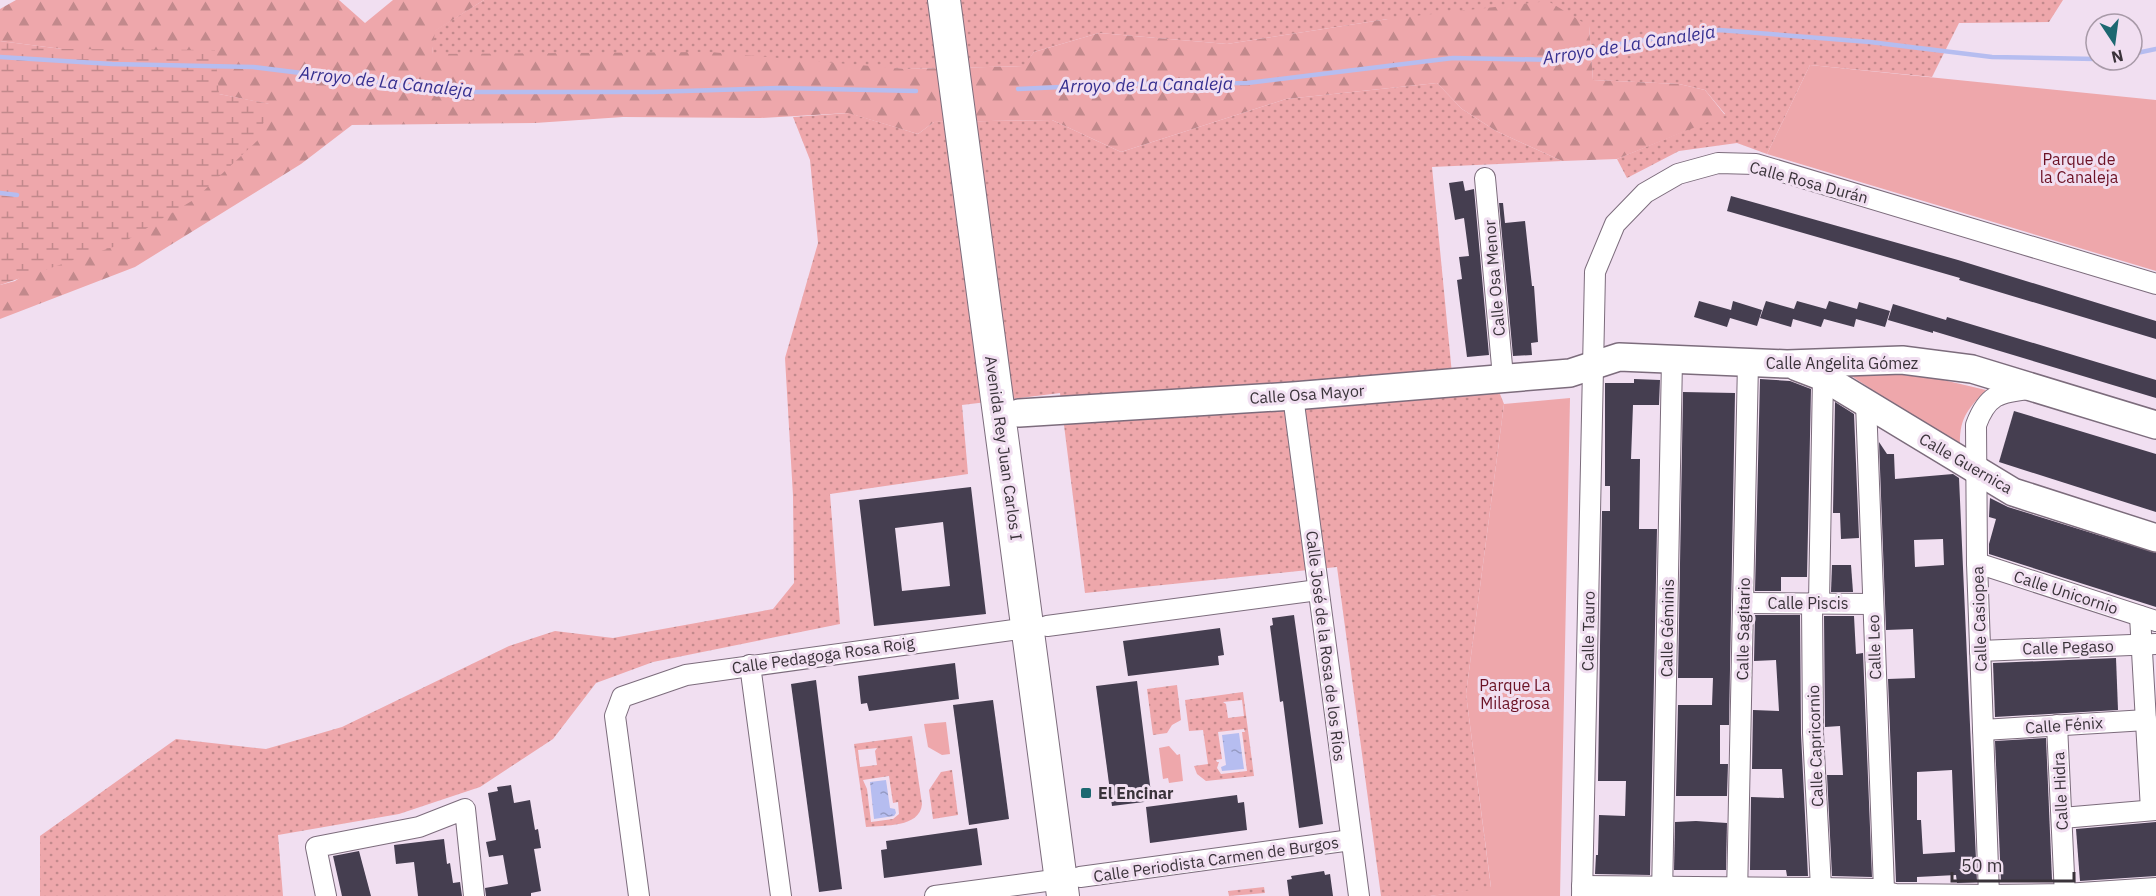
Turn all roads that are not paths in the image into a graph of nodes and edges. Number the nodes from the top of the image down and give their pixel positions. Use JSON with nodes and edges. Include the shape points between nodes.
{"nodes":[{"id":1,"x":944,"y":0,"type":"edge"},
{"id":2,"x":964,"y":0,"type":"edge"},
{"id":3,"x":1485,"y":178,"type":"dead end"},
{"id":4,"x":2156,"y":284,"type":"edge"},
{"id":5,"x":1672,"y":359,"type":"junction"},
{"id":6,"x":1748,"y":362,"type":"junction"},
{"id":7,"x":1787,"y":364,"type":"junction"},
{"id":8,"x":1593,"y":365,"type":"junction"},
{"id":9,"x":1503,"y":377,"type":"junction"},
{"id":10,"x":1823,"y":377,"type":"junction"},
{"id":11,"x":2041,"y":389,"type":"junction"},
{"id":12,"x":1293,"y":396,"type":"junction"},
{"id":13,"x":1866,"y":403,"type":"junction"},
{"id":14,"x":1019,"y":413,"type":"junction"},
{"id":15,"x":2156,"y":424,"type":"edge"},
{"id":16,"x":1975,"y":470,"type":"junction"},
{"id":17,"x":2156,"y":538,"type":"edge"},
{"id":18,"x":1977,"y":563,"type":"junction"},
{"id":19,"x":1318,"y":590,"type":"junction"},
{"id":20,"x":1743,"y":603,"type":"junction"},
{"id":21,"x":1815,"y":603,"type":"junction"},
{"id":22,"x":1872,"y":604,"type":"junction"},
{"id":23,"x":2148,"y":618,"type":"edge"},
{"id":24,"x":1037,"y":627,"type":"junction"},
{"id":25,"x":2148,"y":644,"type":"edge"},
{"id":26,"x":1980,"y":651,"type":"junction"},
{"id":27,"x":750,"y":665,"type":"junction"},
{"id":28,"x":2146,"y":720,"type":"junction"},
{"id":29,"x":2057,"y":725,"type":"junction"},
{"id":30,"x":1983,"y":730,"type":"junction"},
{"id":31,"x":2154,"y":810,"type":"edge"},
{"id":32,"x":2062,"y":818,"type":"junction"},
{"id":33,"x":1351,"y":840,"type":"junction"},
{"id":34,"x":1072,"y":887,"type":"edge"},
{"id":35,"x":1821,"y":888,"type":"junction"},
{"id":36,"x":2156,"y":888,"type":"edge"},
{"id":37,"x":1582,"y":891,"type":"edge"},
{"id":38,"x":1662,"y":891,"type":"edge"},
{"id":39,"x":1737,"y":892,"type":"edge"},
{"id":40,"x":1782,"y":892,"type":"edge"},
{"id":41,"x":1892,"y":893,"type":"edge"},
{"id":42,"x":1981,"y":895,"type":"edge"},
{"id":43,"x":2065,"y":895,"type":"edge"},
{"id":44,"x":326,"y":896,"type":"edge"},
{"id":45,"x":474,"y":896,"type":"edge"},
{"id":46,"x":639,"y":896,"type":"edge"},
{"id":47,"x":782,"y":896,"type":"edge"},
{"id":48,"x":935,"y":896,"type":"edge"},
{"id":49,"x":1359,"y":896,"type":"edge"}],
"edges":[{"from":1,"to":24,"type":"main road","name":"Avenida Rey Juan Carlos I"},
{"from":2,"to":14,"type":"main road","name":"Avenida Rey Juan Carlos I"},
{"from":3,"to":9,"type":"street","name":"Calle Osa Menor"},
{"from":4,"to":8,"type":"street","name":"Calle Rosa Durán","via":[[1756,164],[1718,163],[1678,174],[1654,188],[1615,224],[1595,272]]},
{"from":5,"to":6,"type":"street","name":"Calle Angelita Gómez"},
{"from":5,"to":8,"type":"street","name":"Calle Angelita Gómez","via":[[1619,357]]},
{"from":5,"to":38,"type":"street","name":"Calle Géminis"},
{"from":6,"to":7,"type":"street","name":"Calle Angelita Gómez"},
{"from":6,"to":20,"type":"street","name":"Calle Sagitario"},
{"from":7,"to":10,"type":"street","name":"Calle Guernica"},
{"from":7,"to":11,"type":"street","name":"Calle Angelita Gómez","via":[[1902,360],[1972,369]]},
{"from":8,"to":9,"type":"street","name":"Calle Osa Mayor","via":[[1570,373]]},
{"from":8,"to":37,"type":"street","name":"Calle Tauro"},
{"from":9,"to":12,"type":"street","name":"Calle Osa Mayor"},
{"from":10,"to":13,"type":"street","name":"Calle Guernica"},
{"from":10,"to":21,"type":"street","name":"Calle Capricornio"},
{"from":11,"to":15,"type":"street","name":"Calle Angelita Gómez"},
{"from":11,"to":16,"type":"street","name":"Calle Casiopea","via":[[2006,391],[1989,400],[1976,425]]},
{"from":12,"to":14,"type":"street","name":"Calle Osa Mayor"},
{"from":12,"to":19,"type":"street","name":"Calle José de la Rosa de los Ríos"},
{"from":13,"to":16,"type":"street","name":"Calle Guernica"},
{"from":13,"to":22,"type":"street","name":"Calle Leo"},
{"from":14,"to":24,"type":"main road","name":"Avenida Rey Juan Carlos I"},
{"from":16,"to":17,"type":"street","name":"Calle Guernica","via":[[2013,492]]},
{"from":16,"to":18,"type":"street","name":"Calle Casiopea"},
{"from":18,"to":23,"type":"street","name":"Calle Unicornio"},
{"from":18,"to":26,"type":"street","name":"Calle Casiopea"},
{"from":19,"to":24,"type":"street","name":"Calle Pedagoga Rosa Roig"},
{"from":19,"to":33,"type":"street","name":"Calle José de la Rosa de los Ríos"},
{"from":20,"to":21,"type":"street","name":"Calle Piscis"},
{"from":20,"to":39,"type":"street","name":"Calle Sagitario"},
{"from":21,"to":22,"type":"street","name":"Calle Piscis"},
{"from":21,"to":35,"type":"street","name":"Calle Capricornio","via":[[1813,733]]},
{"from":22,"to":41,"type":"street","name":"Calle Leo"},
{"from":23,"to":25,"type":"street"},
{"from":24,"to":27,"type":"street","name":"Calle Pedagoga Rosa Roig"},
{"from":24,"to":34,"type":"main road","name":"Avenida Rey Juan Carlos I"},
{"from":25,"to":26,"type":"street","name":"Calle Pegaso"},
{"from":25,"to":28,"type":"street"},
{"from":26,"to":30,"type":"street","name":"Calle Casiopea"},
{"from":27,"to":46,"type":"street","name":"Calle Pedagoga Rosa Roig","via":[[686,675],[622,697],[615,716]]},
{"from":27,"to":47,"type":"street"},
{"from":28,"to":29,"type":"street","name":"Calle Fénix"},
{"from":28,"to":31,"type":"street"},
{"from":29,"to":30,"type":"street","name":"Calle Fénix"},
{"from":29,"to":32,"type":"street","name":"Calle Hidra"},
{"from":30,"to":42,"type":"street","name":"Calle Casiopea"},
{"from":31,"to":32,"type":"street"},
{"from":32,"to":43,"type":"street","name":"Calle Hidra"},
{"from":33,"to":34,"type":"street","name":"Calle Periodista Carmen de Burgos"},
{"from":33,"to":49,"type":"street","name":"Calle José de la Rosa de los Ríos"},
{"from":34,"to":48,"type":"street","name":"Calle Periodista Carmen de Burgos"},
{"from":35,"to":40,"type":"street"},
{"from":35,"to":41,"type":"street"},
{"from":36,"to":43,"type":"street"},
{"from":37,"to":38,"type":"street"},
{"from":38,"to":39,"type":"street"},
{"from":39,"to":40,"type":"street"},
{"from":41,"to":42,"type":"street"},
{"from":42,"to":43,"type":"street"},
{"from":44,"to":45,"type":"street","via":[[316,846],[419,827],[465,809]]}]}
